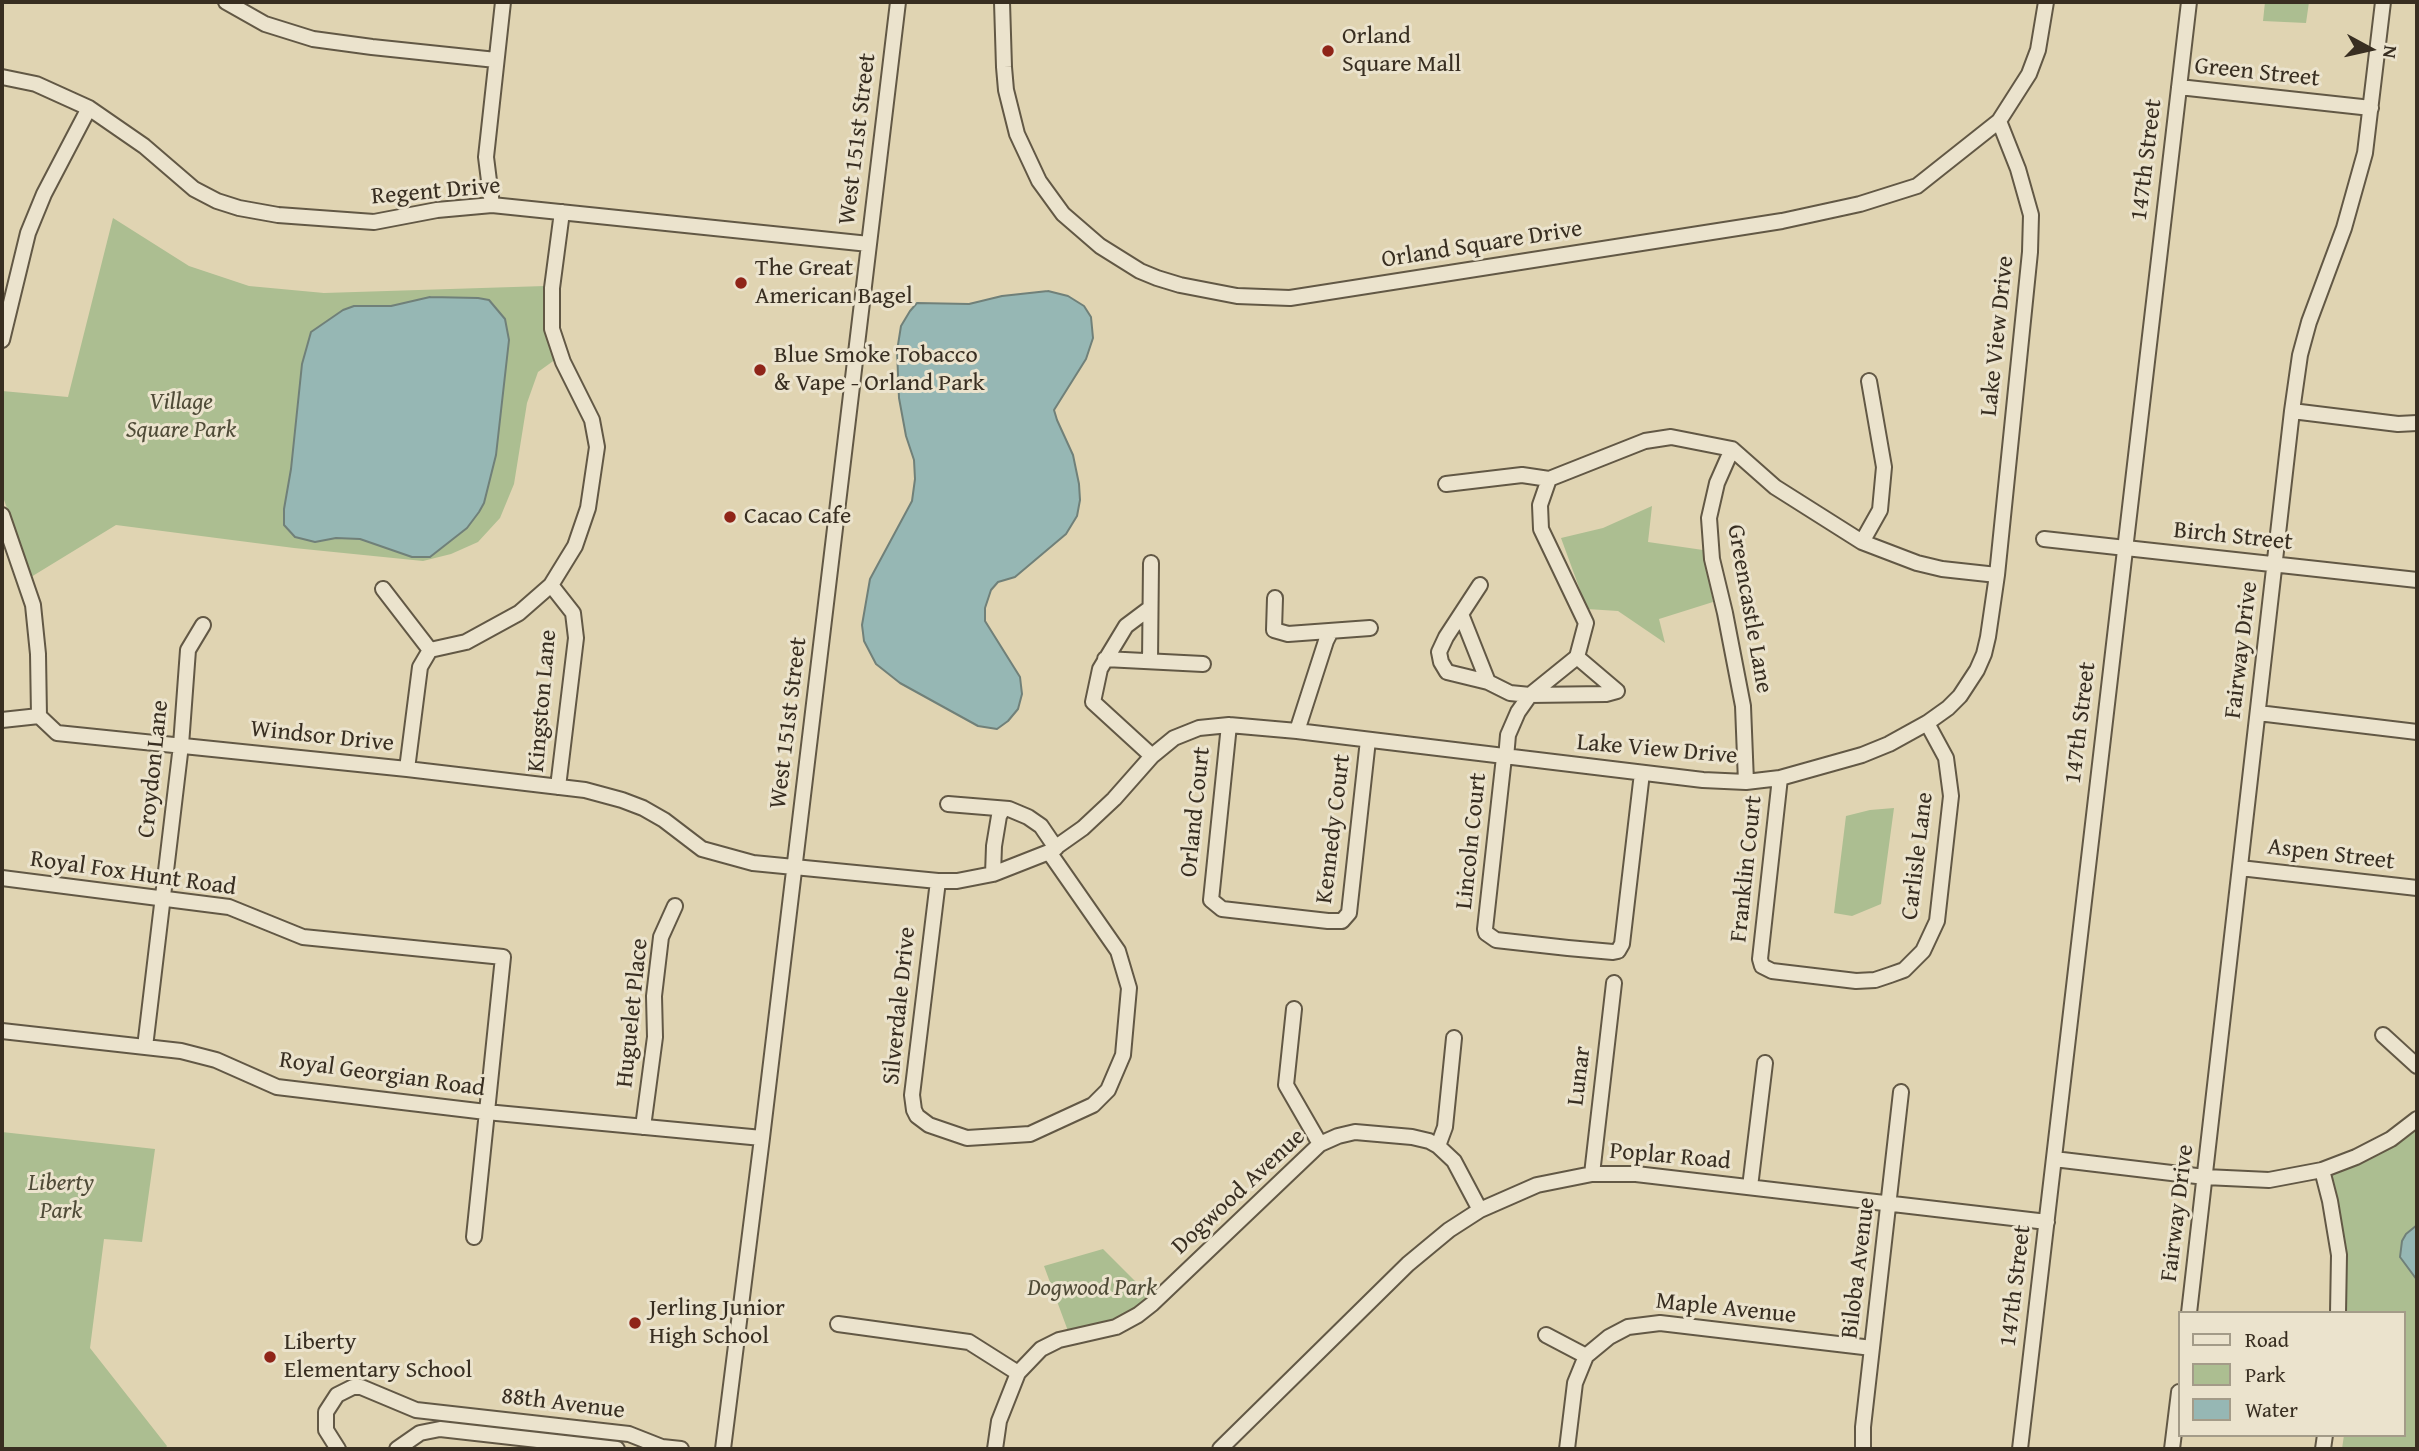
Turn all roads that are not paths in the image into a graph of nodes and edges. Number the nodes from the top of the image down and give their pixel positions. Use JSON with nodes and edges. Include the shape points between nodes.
{"nodes":[{"id":1,"x":226,"y":2,"type":"edge"},
{"id":2,"x":503,"y":2,"type":"edge"},
{"id":3,"x":898,"y":2,"type":"edge"},
{"id":4,"x":1002,"y":2,"type":"edge"},
{"id":5,"x":2046,"y":2,"type":"edge"},
{"id":6,"x":2189,"y":2,"type":"edge"},
{"id":7,"x":2383,"y":2,"type":"edge"},
{"id":8,"x":496,"y":60,"type":"junction"},
{"id":9,"x":2,"y":77,"type":"edge"},
{"id":10,"x":2179,"y":87,"type":"junction"},
{"id":11,"x":89,"y":108,"type":"junction"},
{"id":12,"x":2371,"y":108,"type":"junction"},
{"id":13,"x":1999,"y":121,"type":"junction"},
{"id":14,"x":492,"y":205,"type":"junction"},
{"id":15,"x":562,"y":212,"type":"junction"},
{"id":16,"x":869,"y":244,"type":"junction"},
{"id":17,"x":2,"y":269,"type":"edge"},
{"id":18,"x":16,"y":277,"type":"junction"},
{"id":19,"x":2,"y":340,"type":"edge"},
{"id":20,"x":1869,"y":381,"type":"dead end"},
{"id":21,"x":2292,"y":411,"type":"junction"},
{"id":22,"x":2417,"y":423,"type":"edge"},
{"id":23,"x":1732,"y":449,"type":"junction"},
{"id":24,"x":1549,"y":480,"type":"junction"},
{"id":25,"x":1446,"y":484,"type":"dead end"},
{"id":26,"x":2,"y":515,"type":"edge"},
{"id":27,"x":6,"y":537,"type":"edge"},
{"id":28,"x":2044,"y":539,"type":"dead end"},
{"id":29,"x":1861,"y":542,"type":"junction"},
{"id":30,"x":2124,"y":547,"type":"junction"},
{"id":31,"x":1151,"y":563,"type":"dead end"},
{"id":32,"x":2275,"y":564,"type":"junction"},
{"id":33,"x":1997,"y":575,"type":"junction"},
{"id":34,"x":2417,"y":580,"type":"edge"},
{"id":35,"x":551,"y":585,"type":"junction"},
{"id":36,"x":1480,"y":585,"type":"dead end"},
{"id":37,"x":383,"y":589,"type":"dead end"},
{"id":38,"x":1275,"y":598,"type":"dead end"},
{"id":39,"x":1150,"y":608,"type":"junction"},
{"id":40,"x":1461,"y":614,"type":"junction"},
{"id":41,"x":203,"y":625,"type":"dead end"},
{"id":42,"x":1370,"y":628,"type":"dead end"},
{"id":43,"x":1331,"y":631,"type":"junction"},
{"id":44,"x":430,"y":650,"type":"junction"},
{"id":45,"x":1577,"y":657,"type":"junction"},
{"id":46,"x":1105,"y":659,"type":"junction"},
{"id":47,"x":1150,"y":661,"type":"junction"},
{"id":48,"x":1203,"y":664,"type":"dead end"},
{"id":49,"x":1488,"y":682,"type":"junction"},
{"id":50,"x":1530,"y":695,"type":"junction"},
{"id":51,"x":2258,"y":713,"type":"junction"},
{"id":52,"x":39,"y":716,"type":"junction"},
{"id":53,"x":2,"y":720,"type":"edge"},
{"id":54,"x":1927,"y":723,"type":"junction"},
{"id":55,"x":1229,"y":725,"type":"junction"},
{"id":56,"x":1297,"y":731,"type":"junction"},
{"id":57,"x":2417,"y":732,"type":"edge"},
{"id":58,"x":1368,"y":740,"type":"junction"},
{"id":59,"x":181,"y":745,"type":"junction"},
{"id":60,"x":1152,"y":756,"type":"junction"},
{"id":61,"x":1505,"y":758,"type":"junction"},
{"id":62,"x":407,"y":769,"type":"junction"},
{"id":63,"x":1642,"y":773,"type":"junction"},
{"id":64,"x":1780,"y":778,"type":"junction"},
{"id":65,"x":1746,"y":782,"type":"junction"},
{"id":66,"x":558,"y":787,"type":"junction"},
{"id":67,"x":948,"y":804,"type":"dead end"},
{"id":68,"x":1003,"y":809,"type":"junction"},
{"id":69,"x":1053,"y":850,"type":"junction"},
{"id":70,"x":2240,"y":867,"type":"junction"},
{"id":71,"x":794,"y":869,"type":"junction"},
{"id":72,"x":993,"y":874,"type":"junction"},
{"id":73,"x":2,"y":878,"type":"edge"},
{"id":74,"x":938,"y":881,"type":"junction"},
{"id":75,"x":2417,"y":888,"type":"edge"},
{"id":76,"x":163,"y":897,"type":"junction"},
{"id":77,"x":675,"y":906,"type":"dead end"},
{"id":78,"x":1342,"y":921,"type":"joint"},
{"id":79,"x":1762,"y":966,"type":"joint"},
{"id":80,"x":1614,"y":983,"type":"dead end"},
{"id":81,"x":1294,"y":1009,"type":"dead end"},
{"id":82,"x":2,"y":1031,"type":"edge"},
{"id":83,"x":2383,"y":1035,"type":"dead end"},
{"id":84,"x":1454,"y":1038,"type":"dead end"},
{"id":85,"x":145,"y":1047,"type":"junction"},
{"id":86,"x":1765,"y":1063,"type":"dead end"},
{"id":87,"x":2417,"y":1066,"type":"edge"},
{"id":88,"x":1901,"y":1092,"type":"dead end"},
{"id":89,"x":485,"y":1112,"type":"junction"},
{"id":90,"x":2417,"y":1119,"type":"edge"},
{"id":91,"x":643,"y":1127,"type":"junction"},
{"id":92,"x":762,"y":1138,"type":"junction"},
{"id":93,"x":1320,"y":1144,"type":"junction"},
{"id":94,"x":1438,"y":1146,"type":"junction"},
{"id":95,"x":2054,"y":1158,"type":"junction"},
{"id":96,"x":2322,"y":1170,"type":"junction"},
{"id":97,"x":1592,"y":1174,"type":"junction"},
{"id":98,"x":2205,"y":1177,"type":"junction"},
{"id":99,"x":1750,"y":1187,"type":"junction"},
{"id":100,"x":1889,"y":1203,"type":"junction"},
{"id":101,"x":1480,"y":1209,"type":"junction"},
{"id":102,"x":2046,"y":1222,"type":"junction"},
{"id":103,"x":474,"y":1237,"type":"dead end"},
{"id":104,"x":2189,"y":1311,"type":"edge"},
{"id":105,"x":2338,"y":1311,"type":"edge"},
{"id":106,"x":838,"y":1324,"type":"dead end"},
{"id":107,"x":1546,"y":1335,"type":"dead end"},
{"id":108,"x":1872,"y":1348,"type":"junction"},
{"id":109,"x":1586,"y":1356,"type":"junction"},
{"id":110,"x":1018,"y":1373,"type":"junction"},
{"id":111,"x":2178,"y":1400,"type":"edge"},
{"id":112,"x":338,"y":1449,"type":"edge"},
{"id":113,"x":397,"y":1449,"type":"edge"},
{"id":114,"x":617,"y":1449,"type":"edge"},
{"id":115,"x":681,"y":1449,"type":"edge"},
{"id":116,"x":723,"y":1449,"type":"edge"},
{"id":117,"x":995,"y":1449,"type":"edge"},
{"id":118,"x":1220,"y":1449,"type":"edge"},
{"id":119,"x":1567,"y":1449,"type":"edge"},
{"id":120,"x":1863,"y":1449,"type":"edge"},
{"id":121,"x":2020,"y":1449,"type":"edge"},
{"id":122,"x":2172,"y":1449,"type":"edge"}],
"edges":[{"from":1,"to":8,"type":"street","via":[[265,24],[313,39]]},
{"from":2,"to":8,"type":"street"},
{"from":3,"to":16,"type":"street","name":"West 151st Street"},
{"from":4,"to":13,"type":"street","name":"Orland Square Drive","via":[[1004,75],[1017,134],[1039,181],[1063,214],[1100,246],[1140,271],[1180,285],[1237,296],[1290,298],[1754,226],[1860,204],[1917,186]]},
{"from":5,"to":13,"type":"street","name":"Orland Square Drive","via":[[2029,74]]},
{"from":6,"to":10,"type":"street","name":"147th Street"},
{"from":7,"to":12,"type":"street","name":"Fairway Drive"},
{"from":8,"to":14,"type":"street","via":[[485,157]]},
{"from":9,"to":11,"type":"street","name":"Regent Drive","via":[[36,84]]},
{"from":10,"to":12,"type":"street","name":"Green Street"},
{"from":10,"to":30,"type":"street","name":"147th Street"},
{"from":11,"to":14,"type":"street","name":"Regent Drive","via":[[144,146],[194,189],[239,208],[374,222],[437,209]]},
{"from":11,"to":18,"type":"street","via":[[44,194]]},
{"from":12,"to":21,"type":"street","name":"Fairway Drive","via":[[2365,153],[2344,228],[2300,355]]},
{"from":13,"to":33,"type":"street","name":"Lake View Drive","via":[[2031,215]]},
{"from":14,"to":15,"type":"street","name":"Regent Drive"},
{"from":15,"to":16,"type":"street","name":"Regent Drive"},
{"from":15,"to":35,"type":"street","via":[[552,329],[592,420],[597,447],[588,508],[575,546]]},
{"from":16,"to":71,"type":"street","name":"West 151st Street"},
{"from":17,"to":18,"type":"street"},
{"from":18,"to":19,"type":"street"},
{"from":20,"to":29,"type":"street","via":[[1884,467],[1880,510]]},
{"from":21,"to":22,"type":"street"},
{"from":21,"to":32,"type":"street","name":"Fairway Drive"},
{"from":23,"to":24,"type":"street","via":[[1671,437],[1645,441]]},
{"from":23,"to":29,"type":"street","via":[[1775,487]]},
{"from":23,"to":65,"type":"street","name":"Greencastle Lane","via":[[1709,518],[1712,559],[1743,706]]},
{"from":24,"to":25,"type":"street","via":[[1522,475]]},
{"from":24,"to":45,"type":"street","via":[[1539,505],[1541,529],[1586,624]]},
{"from":26,"to":27,"type":"street"},
{"from":27,"to":52,"type":"street","via":[[33,605]]},
{"from":28,"to":30,"type":"street","name":"Birch Street"},
{"from":29,"to":33,"type":"street","via":[[1917,564]]},
{"from":30,"to":32,"type":"street","name":"Birch Street"},
{"from":30,"to":95,"type":"street","name":"147th Street"},
{"from":31,"to":39,"type":"street"},
{"from":32,"to":34,"type":"street","name":"Birch Street"},
{"from":32,"to":51,"type":"street","name":"Fairway Drive"},
{"from":33,"to":54,"type":"street","name":"Lake View Drive","via":[[1988,637],[1977,670],[1960,696]]},
{"from":35,"to":44,"type":"street","via":[[519,613],[466,642]]},
{"from":35,"to":66,"type":"street","name":"Kingston Lane","via":[[573,613],[576,638]]},
{"from":36,"to":40,"type":"street"},
{"from":37,"to":44,"type":"street"},
{"from":38,"to":43,"type":"street","via":[[1274,630],[1288,634]]},
{"from":39,"to":46,"type":"street","via":[[1126,626]]},
{"from":39,"to":47,"type":"street"},
{"from":40,"to":49,"type":"street"},
{"from":40,"to":49,"type":"street","via":[[1443,644],[1441,662],[1447,672]]},
{"from":41,"to":59,"type":"street","name":"Croydon Lane","via":[[188,650]]},
{"from":42,"to":43,"type":"street"},
{"from":43,"to":56,"type":"street"},
{"from":44,"to":62,"type":"street","via":[[420,667]]},
{"from":45,"to":50,"type":"street","name":"Lincoln Court"},
{"from":45,"to":50,"type":"street","via":[[1618,691]]},
{"from":46,"to":47,"type":"street"},
{"from":46,"to":60,"type":"street","via":[[1093,702]]},
{"from":47,"to":48,"type":"street"},
{"from":49,"to":50,"type":"street","via":[[1510,693]]},
{"from":50,"to":61,"type":"street","name":"Lincoln Court","via":[[1510,727]]},
{"from":51,"to":57,"type":"street"},
{"from":51,"to":70,"type":"street","name":"Fairway Drive"},
{"from":52,"to":53,"type":"street"},
{"from":52,"to":59,"type":"street","name":"Windsor Drive","via":[[57,733]]},
{"from":54,"to":64,"type":"street","name":"Lake View Drive","via":[[1862,755]]},
{"from":54,"to":79,"type":"street","name":"Carlisle Lane","via":[[1946,758],[1951,796],[1937,920],[1923,951],[1904,970],[1875,980],[1772,971]]},
{"from":55,"to":56,"type":"street","name":"Lake View Drive"},
{"from":55,"to":60,"type":"street","name":"Lake View Drive","via":[[1183,733]]},
{"from":55,"to":78,"type":"street","name":"Orland Court","via":[[1210,893],[1213,904],[1222,909]]},
{"from":56,"to":58,"type":"street","name":"Lake View Drive"},
{"from":58,"to":61,"type":"street","name":"Lake View Drive"},
{"from":58,"to":78,"type":"street","name":"Kennedy Court","via":[[1349,913]]},
{"from":59,"to":62,"type":"street","name":"Windsor Drive"},
{"from":59,"to":76,"type":"street","name":"Croydon Lane"},
{"from":60,"to":69,"type":"street","name":"Lake View Drive","via":[[1095,818]]},
{"from":61,"to":63,"type":"street","name":"Lake View Drive"},
{"from":61,"to":63,"type":"street","name":"Lincoln Court","via":[[1485,929],[1496,940],[1613,953],[1622,944]]},
{"from":62,"to":66,"type":"street","name":"Windsor Drive"},
{"from":63,"to":65,"type":"street","name":"Lake View Drive"},
{"from":64,"to":65,"type":"street","name":"Lake View Drive"},
{"from":64,"to":79,"type":"street","name":"Franklin Court"},
{"from":66,"to":71,"type":"street","name":"Windsor Drive","via":[[607,795],[643,808],[702,849]]},
{"from":67,"to":68,"type":"street"},
{"from":68,"to":69,"type":"street","via":[[1041,826]]},
{"from":68,"to":72,"type":"street"},
{"from":69,"to":72,"type":"street","name":"Lake View Drive"},
{"from":69,"to":74,"type":"street","name":"Silverdale Drive","via":[[1118,951],[1129,988],[1123,1055],[1108,1090],[1093,1105],[1030,1134],[977,1139],[956,1135],[929,1125],[914,1110],[912,1095]]},
{"from":70,"to":75,"type":"street","name":"Aspen Street"},
{"from":70,"to":98,"type":"street","name":"Fairway Drive"},
{"from":71,"to":74,"type":"street","name":"Lake View Drive"},
{"from":71,"to":92,"type":"street","name":"West 151st Street"},
{"from":72,"to":74,"type":"street","name":"Lake View Drive"},
{"from":73,"to":76,"type":"street","name":"Royal Fox Hunt Road"},
{"from":76,"to":85,"type":"street","name":"Croydon Lane"},
{"from":76,"to":89,"type":"street","name":"Royal Fox Hunt Road","via":[[229,907],[303,937],[503,957]]},
{"from":77,"to":91,"type":"street","name":"Huguelet Place","via":[[661,937]]},
{"from":80,"to":97,"type":"street","name":"Lunar"},
{"from":81,"to":93,"type":"street","via":[[1286,1085]]},
{"from":82,"to":85,"type":"street","name":"Royal Georgian Road"},
{"from":83,"to":87,"type":"street"},
{"from":84,"to":94,"type":"street","via":[[1445,1127]]},
{"from":85,"to":89,"type":"street","name":"Royal Georgian Road","via":[[216,1060],[277,1087]]},
{"from":86,"to":99,"type":"street"},
{"from":88,"to":100,"type":"street","name":"Biloba Avenue"},
{"from":89,"to":91,"type":"street","name":"Royal Georgian Road"},
{"from":89,"to":103,"type":"street"},
{"from":90,"to":96,"type":"street","via":[[2380,1145]]},
{"from":91,"to":92,"type":"street","name":"Royal Georgian Road"},
{"from":92,"to":116,"type":"street","name":"West 151st Street"},
{"from":93,"to":94,"type":"street","name":"Dogwood Avenue","via":[[1355,1132],[1412,1136]]},
{"from":93,"to":110,"type":"street","name":"Dogwood Avenue","via":[[1138,1315],[1116,1327],[1049,1344]]},
{"from":94,"to":101,"type":"street","via":[[1454,1161]]},
{"from":95,"to":98,"type":"street"},
{"from":95,"to":102,"type":"street","name":"147th Street"},
{"from":96,"to":98,"type":"street","via":[[2269,1180]]},
{"from":96,"to":105,"type":"street","via":[[2339,1255]]},
{"from":97,"to":99,"type":"street","name":"Poplar Road","via":[[1636,1174]]},
{"from":97,"to":101,"type":"street","name":"Poplar Road","via":[[1538,1185]]},
{"from":98,"to":104,"type":"street","name":"Fairway Drive"},
{"from":99,"to":100,"type":"street","name":"Poplar Road"},
{"from":100,"to":102,"type":"street","name":"Poplar Road"},
{"from":100,"to":108,"type":"street","name":"Biloba Avenue"},
{"from":101,"to":118,"type":"street","name":"Poplar Road","via":[[1408,1264]]},
{"from":102,"to":121,"type":"street","name":"147th Street"},
{"from":106,"to":110,"type":"street","via":[[969,1342]]},
{"from":107,"to":109,"type":"street"},
{"from":108,"to":109,"type":"street","name":"Maple Avenue","via":[[1660,1323],[1636,1324],[1619,1331]]},
{"from":108,"to":120,"type":"street","name":"Biloba Avenue"},
{"from":109,"to":119,"type":"street","via":[[1575,1383]]},
{"from":110,"to":117,"type":"street","name":"Dogwood Avenue","via":[[999,1421]]},
{"from":111,"to":122,"type":"street"},
{"from":112,"to":115,"type":"street","name":"88th Avenue","via":[[326,1430],[326,1412],[337,1395],[361,1387],[416,1410],[629,1434]]},
{"from":113,"to":114,"type":"street","name":"88th Avenue","via":[[420,1433],[440,1429]]}]}
